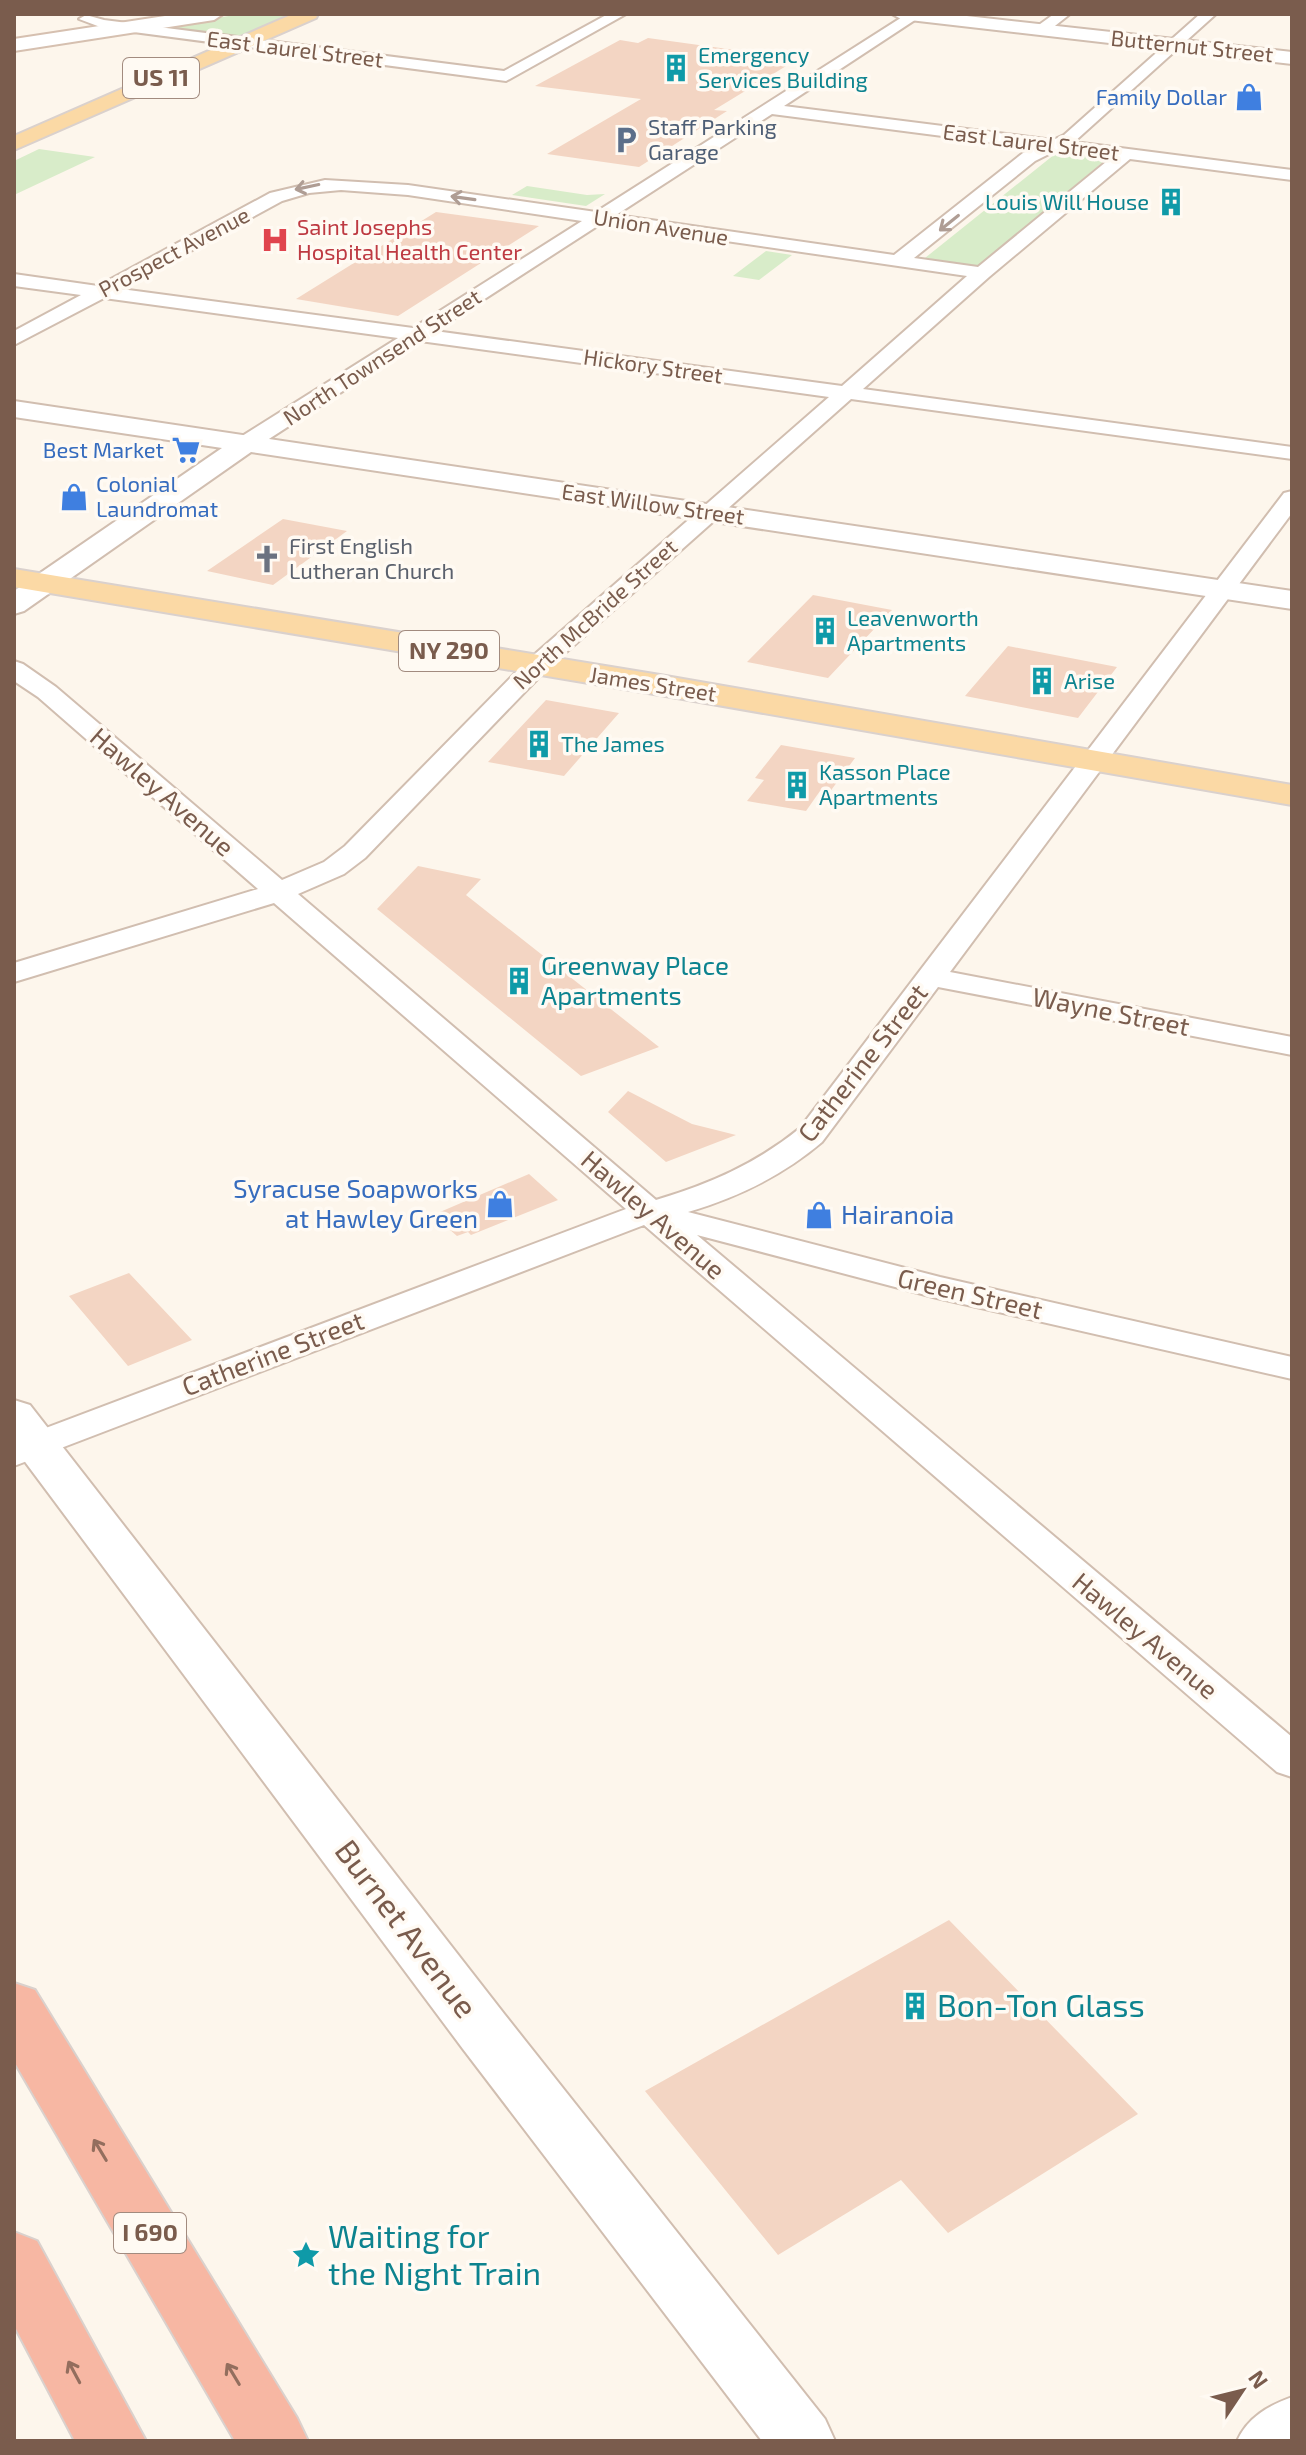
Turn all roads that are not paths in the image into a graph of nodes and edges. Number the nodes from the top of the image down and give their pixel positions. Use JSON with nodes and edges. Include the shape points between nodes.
{"nodes":[{"id":1,"x":214,"y":14,"type":"edge"},
{"id":2,"x":309,"y":14,"type":"edge"},
{"id":3,"x":619,"y":14,"type":"edge"},
{"id":4,"x":1063,"y":14,"type":"edge"},
{"id":5,"x":1209,"y":14,"type":"edge"},
{"id":6,"x":911,"y":15,"type":"edge"},
{"id":7,"x":92,"y":17,"type":"edge"},
{"id":8,"x":128,"y":27,"type":"junction"},
{"id":9,"x":1041,"y":30,"type":"junction"},
{"id":10,"x":246,"y":42,"type":"junction"},
{"id":11,"x":1175,"y":45,"type":"junction"},
{"id":12,"x":19,"y":46,"type":"edge"},
{"id":13,"x":1292,"y":58,"type":"edge"},
{"id":14,"x":770,"y":109,"type":"junction"},
{"id":15,"x":17,"y":141,"type":"edge"},
{"id":16,"x":1056,"y":145,"type":"junction"},
{"id":17,"x":1126,"y":154,"type":"junction"},
{"id":18,"x":1292,"y":175,"type":"edge"},
{"id":19,"x":340,"y":183,"type":"joint"},
{"id":20,"x":598,"y":218,"type":"junction"},
{"id":21,"x":896,"y":262,"type":"junction"},
{"id":22,"x":982,"y":273,"type":"junction"},
{"id":23,"x":14,"y":280,"type":"edge"},
{"id":24,"x":99,"y":292,"type":"junction"},
{"id":25,"x":417,"y":334,"type":"junction"},
{"id":26,"x":14,"y":339,"type":"edge"},
{"id":27,"x":846,"y":393,"type":"junction"},
{"id":28,"x":14,"y":409,"type":"edge"},
{"id":29,"x":247,"y":443,"type":"junction"},
{"id":30,"x":1292,"y":453,"type":"edge"},
{"id":31,"x":1292,"y":498,"type":"edge"},
{"id":32,"x":708,"y":512,"type":"junction"},
{"id":33,"x":29,"y":580,"type":"edge"},
{"id":34,"x":1223,"y":589,"type":"junction"},
{"id":35,"x":1292,"y":600,"type":"edge"},
{"id":36,"x":14,"y":605,"type":"edge"},
{"id":37,"x":536,"y":666,"type":"junction"},
{"id":38,"x":14,"y":669,"type":"edge"},
{"id":39,"x":1094,"y":760,"type":"junction"},
{"id":40,"x":1292,"y":795,"type":"edge"},
{"id":41,"x":278,"y":892,"type":"junction"},
{"id":42,"x":14,"y":973,"type":"edge"},
{"id":43,"x":930,"y":977,"type":"junction"},
{"id":44,"x":1292,"y":1046,"type":"edge"},
{"id":45,"x":650,"y":1213,"type":"junction"},
{"id":46,"x":1292,"y":1368,"type":"edge"},
{"id":47,"x":22,"y":1438,"type":"edge"},
{"id":48,"x":1292,"y":1761,"type":"edge"},
{"id":49,"x":18,"y":2010,"type":"edge"},
{"id":50,"x":14,"y":2261,"type":"edge"},
{"id":51,"x":1292,"y":2421,"type":"edge"},
{"id":52,"x":111,"y":2441,"type":"edge"},
{"id":53,"x":273,"y":2441,"type":"edge"},
{"id":54,"x":802,"y":2441,"type":"edge"},
{"id":55,"x":1264,"y":2441,"type":"edge"}],
"edges":[{"from":1,"to":8,"type":"main road"},
{"from":2,"to":10,"type":"main road","number":"US 11"},
{"from":3,"to":10,"type":"street","name":"East Laurel Street","via":[[506,76]]},
{"from":4,"to":9,"type":"street"},
{"from":5,"to":11,"type":"street"},
{"from":6,"to":9,"type":"street","name":"Butternut Street"},
{"from":6,"to":14,"type":"street","name":"North Townsend Street"},
{"from":7,"to":8,"type":"street","name":"East Laurel Street"},
{"from":8,"to":10,"type":"street","name":"East Laurel Street"},
{"from":8,"to":12,"type":"main road"},
{"from":9,"to":11,"type":"street","name":"Butternut Street"},
{"from":10,"to":15,"type":"main road","number":"US 11"},
{"from":11,"to":13,"type":"street","name":"Butternut Street"},
{"from":11,"to":16,"type":"street","via":[[1092,121]]},
{"from":14,"to":16,"type":"street","name":"East Laurel Street"},
{"from":14,"to":20,"type":"street","name":"North Townsend Street"},
{"from":16,"to":17,"type":"street","name":"East Laurel Street"},
{"from":16,"to":21,"type":"street","one_way":true,"via":[[1029,157]]},
{"from":17,"to":18,"type":"street","name":"East Laurel Street"},
{"from":17,"to":22,"type":"street","name":"North McBride Street"},
{"from":20,"to":19,"type":"street","name":"Union Avenue","one_way":true},
{"from":19,"to":24,"type":"street","name":"Prospect Avenue","one_way":true,"via":[[308,185],[276,197]]},
{"from":20,"to":21,"type":"street","name":"Union Avenue"},
{"from":20,"to":25,"type":"street","name":"North Townsend Street"},
{"from":21,"to":22,"type":"street","name":"Union Avenue"},
{"from":22,"to":27,"type":"street","name":"North McBride Street"},
{"from":23,"to":24,"type":"street","name":"Hickory Street"},
{"from":24,"to":25,"type":"street","name":"Hickory Street"},
{"from":24,"to":26,"type":"street","name":"Prospect Avenue"},
{"from":25,"to":27,"type":"street","name":"Hickory Street"},
{"from":25,"to":29,"type":"street","name":"North Townsend Street"},
{"from":27,"to":30,"type":"street","name":"Hickory Street"},
{"from":27,"to":32,"type":"street","name":"North McBride Street"},
{"from":28,"to":29,"type":"street","name":"East Willow Street"},
{"from":29,"to":32,"type":"street","name":"East Willow Street"},
{"from":29,"to":33,"type":"street","name":"North Townsend Street"},
{"from":31,"to":34,"type":"street","name":"Catherine Street"},
{"from":32,"to":34,"type":"street","name":"East Willow Street"},
{"from":32,"to":37,"type":"street","name":"North McBride Street"},
{"from":33,"to":36,"type":"street","name":"North Townsend Street"},
{"from":33,"to":37,"type":"main road","name":"James Street","number":"NY 290"},
{"from":34,"to":35,"type":"street","name":"East Willow Street"},
{"from":34,"to":39,"type":"street","name":"Catherine Street"},
{"from":37,"to":39,"type":"main road","name":"James Street","number":"NY 290"},
{"from":37,"to":41,"type":"street","name":"North McBride Street","via":[[355,852],[334,868]]},
{"from":38,"to":41,"type":"street","name":"Hawley Avenue"},
{"from":39,"to":40,"type":"main road","name":"James Street","number":"NY 290"},
{"from":39,"to":43,"type":"street","name":"Catherine Street"},
{"from":41,"to":42,"type":"street","name":"North McBride Street"},
{"from":41,"to":45,"type":"street","name":"Hawley Avenue"},
{"from":43,"to":44,"type":"street","name":"Wayne Street"},
{"from":43,"to":45,"type":"street","name":"Catherine Street","via":[[811,1135],[789,1155],[704,1198]]},
{"from":45,"to":46,"type":"street","name":"Green Street","via":[[937,1287]]},
{"from":45,"to":47,"type":"street","name":"Catherine Street"},
{"from":45,"to":48,"type":"street","name":"Hawley Avenue"},
{"from":47,"to":54,"type":"street","name":"Burnet Avenue"},
{"from":53,"to":49,"type":"highway","number":"I 690","one_way":true},
{"from":52,"to":50,"type":"highway","one_way":true},
{"from":51,"to":55,"type":"street"}]}
